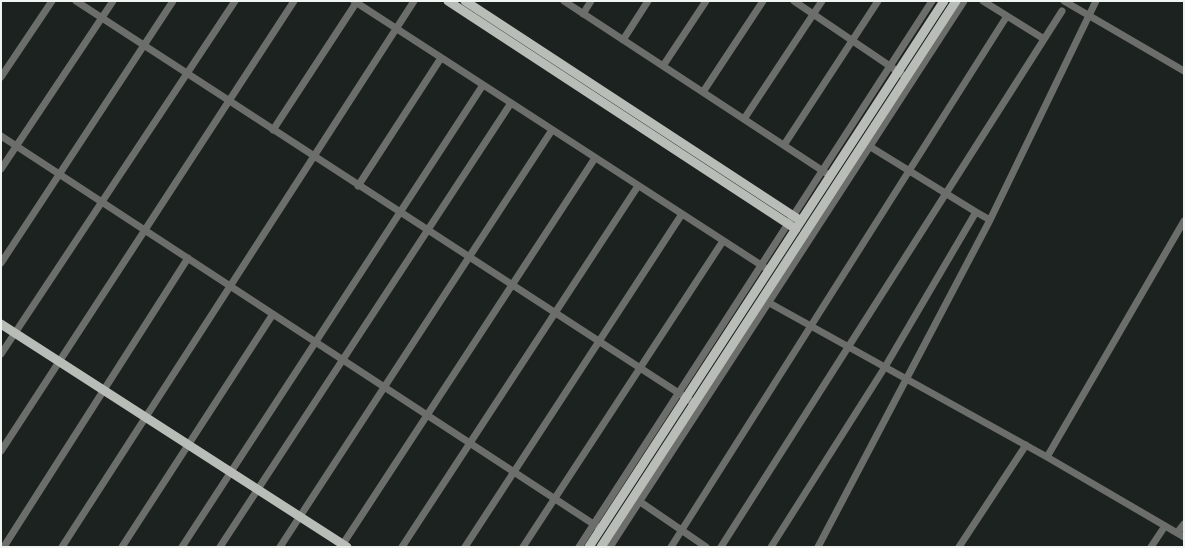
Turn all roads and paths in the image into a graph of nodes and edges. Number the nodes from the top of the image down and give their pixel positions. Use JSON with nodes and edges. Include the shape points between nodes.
{"nodes":[{"id":1,"x":52,"y":1,"type":"edge"},
{"id":2,"x":76,"y":1,"type":"edge"},
{"id":3,"x":113,"y":1,"type":"edge"},
{"id":4,"x":173,"y":1,"type":"edge"},
{"id":5,"x":235,"y":1,"type":"edge"},
{"id":6,"x":294,"y":1,"type":"edge"},
{"id":7,"x":414,"y":1,"type":"edge"},
{"id":8,"x":448,"y":1,"type":"edge"},
{"id":9,"x":465,"y":1,"type":"edge"},
{"id":10,"x":564,"y":1,"type":"edge"},
{"id":11,"x":591,"y":1,"type":"edge"},
{"id":12,"x":648,"y":1,"type":"edge"},
{"id":13,"x":706,"y":1,"type":"edge"},
{"id":14,"x":763,"y":1,"type":"edge"},
{"id":15,"x":794,"y":1,"type":"edge"},
{"id":16,"x":822,"y":1,"type":"edge"},
{"id":17,"x":878,"y":1,"type":"edge"},
{"id":18,"x":932,"y":1,"type":"edge"},
{"id":19,"x":944,"y":1,"type":"edge"},
{"id":20,"x":956,"y":1,"type":"edge"},
{"id":21,"x":964,"y":1,"type":"edge"},
{"id":22,"x":983,"y":1,"type":"edge"},
{"id":23,"x":1064,"y":1,"type":"edge"},
{"id":24,"x":1096,"y":1,"type":"edge"},
{"id":25,"x":355,"y":2,"type":"edge"},
{"id":26,"x":1062,"y":11,"type":"dead end"},
{"id":27,"x":583,"y":14,"type":"junction"},
{"id":28,"x":814,"y":14,"type":"junction"},
{"id":29,"x":1007,"y":16,"type":"junction"},
{"id":30,"x":1090,"y":17,"type":"junction"},
{"id":31,"x":102,"y":18,"type":"junction"},
{"id":32,"x":396,"y":29,"type":"junction"},
{"id":33,"x":1044,"y":39,"type":"junction"},
{"id":34,"x":623,"y":40,"type":"junction"},
{"id":35,"x":852,"y":41,"type":"junction"},
{"id":36,"x":143,"y":45,"type":"junction"},
{"id":37,"x":441,"y":58,"type":"junction"},
{"id":38,"x":663,"y":66,"type":"junction"},
{"id":39,"x":895,"y":68,"type":"junction"},
{"id":40,"x":1184,"y":71,"type":"edge"},
{"id":41,"x":187,"y":74,"type":"junction"},
{"id":42,"x":1,"y":77,"type":"edge"},
{"id":43,"x":906,"y":77,"type":"junction"},
{"id":44,"x":483,"y":85,"type":"junction"},
{"id":45,"x":703,"y":92,"type":"junction"},
{"id":46,"x":229,"y":102,"type":"junction"},
{"id":47,"x":511,"y":103,"type":"junction"},
{"id":48,"x":744,"y":119,"type":"junction"},
{"id":49,"x":273,"y":130,"type":"junction"},
{"id":50,"x":552,"y":130,"type":"junction"},
{"id":51,"x":1,"y":136,"type":"edge"},
{"id":52,"x":784,"y":145,"type":"junction"},
{"id":53,"x":868,"y":145,"type":"junction"},
{"id":54,"x":17,"y":146,"type":"junction"},
{"id":55,"x":314,"y":158,"type":"junction"},
{"id":56,"x":595,"y":158,"type":"junction"},
{"id":57,"x":1,"y":169,"type":"edge"},
{"id":58,"x":910,"y":171,"type":"junction"},
{"id":59,"x":827,"y":173,"type":"junction"},
{"id":60,"x":60,"y":174,"type":"junction"},
{"id":61,"x":358,"y":186,"type":"junction"},
{"id":62,"x":638,"y":186,"type":"junction"},
{"id":63,"x":947,"y":194,"type":"junction"},
{"id":64,"x":102,"y":202,"type":"junction"},
{"id":65,"x":976,"y":212,"type":"junction"},
{"id":66,"x":399,"y":213,"type":"junction"},
{"id":67,"x":682,"y":214,"type":"junction"},
{"id":68,"x":990,"y":220,"type":"junction"},
{"id":69,"x":1184,"y":221,"type":"edge"},
{"id":70,"x":795,"y":222,"type":"junction"},
{"id":71,"x":145,"y":230,"type":"junction"},
{"id":72,"x":426,"y":230,"type":"junction"},
{"id":73,"x":723,"y":241,"type":"junction"},
{"id":74,"x":188,"y":258,"type":"junction"},
{"id":75,"x":468,"y":258,"type":"junction"},
{"id":76,"x":1,"y":263,"type":"edge"},
{"id":77,"x":769,"y":271,"type":"junction"},
{"id":78,"x":230,"y":286,"type":"junction"},
{"id":79,"x":511,"y":286,"type":"junction"},
{"id":80,"x":764,"y":300,"type":"junction"},
{"id":81,"x":554,"y":313,"type":"junction"},
{"id":82,"x":273,"y":314,"type":"junction"},
{"id":83,"x":1,"y":324,"type":"edge"},
{"id":84,"x":811,"y":326,"type":"junction"},
{"id":85,"x":15,"y":333,"type":"junction"},
{"id":86,"x":315,"y":341,"type":"junction"},
{"id":87,"x":598,"y":342,"type":"junction"},
{"id":88,"x":848,"y":347,"type":"junction"},
{"id":89,"x":1,"y":354,"type":"edge"},
{"id":90,"x":343,"y":359,"type":"junction"},
{"id":91,"x":60,"y":361,"type":"junction"},
{"id":92,"x":885,"y":367,"type":"junction"},
{"id":93,"x":639,"y":368,"type":"junction"},
{"id":94,"x":907,"y":380,"type":"junction"},
{"id":95,"x":384,"y":386,"type":"junction"},
{"id":96,"x":104,"y":390,"type":"junction"},
{"id":97,"x":686,"y":399,"type":"junction"},
{"id":98,"x":428,"y":415,"type":"junction"},
{"id":99,"x":145,"y":416,"type":"junction"},
{"id":100,"x":470,"y":442,"type":"junction"},
{"id":101,"x":189,"y":444,"type":"junction"},
{"id":102,"x":1026,"y":445,"type":"junction"},
{"id":103,"x":1,"y":451,"type":"edge"},
{"id":104,"x":1047,"y":457,"type":"junction"},
{"id":105,"x":231,"y":472,"type":"junction"},
{"id":106,"x":514,"y":472,"type":"junction"},
{"id":107,"x":258,"y":489,"type":"junction"},
{"id":108,"x":555,"y":498,"type":"junction"},
{"id":109,"x":636,"y":500,"type":"junction"},
{"id":110,"x":300,"y":516,"type":"junction"},
{"id":111,"x":1184,"y":524,"type":"edge"},
{"id":112,"x":597,"y":526,"type":"junction"},
{"id":113,"x":1165,"y":526,"type":"junction"},
{"id":114,"x":682,"y":531,"type":"junction"},
{"id":115,"x":1181,"y":535,"type":"edge"},
{"id":116,"x":4,"y":545,"type":"dead end"},
{"id":117,"x":344,"y":546,"type":"edge"},
{"id":118,"x":62,"y":547,"type":"edge"},
{"id":119,"x":122,"y":547,"type":"edge"},
{"id":120,"x":182,"y":547,"type":"edge"},
{"id":121,"x":220,"y":547,"type":"edge"},
{"id":122,"x":280,"y":547,"type":"edge"},
{"id":123,"x":402,"y":547,"type":"edge"},
{"id":124,"x":465,"y":547,"type":"edge"},
{"id":125,"x":523,"y":547,"type":"edge"},
{"id":126,"x":579,"y":547,"type":"edge"},
{"id":127,"x":589,"y":547,"type":"edge"},
{"id":128,"x":601,"y":547,"type":"edge"},
{"id":129,"x":610,"y":547,"type":"edge"},
{"id":130,"x":671,"y":547,"type":"edge"},
{"id":131,"x":706,"y":547,"type":"edge"},
{"id":132,"x":721,"y":547,"type":"edge"},
{"id":133,"x":771,"y":547,"type":"edge"},
{"id":134,"x":818,"y":547,"type":"edge"},
{"id":135,"x":959,"y":547,"type":"edge"},
{"id":136,"x":1151,"y":547,"type":"edge"}],
"edges":[{"from":1,"to":42,"type":"street"},
{"from":2,"to":31,"type":"street"},
{"from":3,"to":31,"type":"street"},
{"from":4,"to":36,"type":"street"},
{"from":5,"to":41,"type":"street"},
{"from":6,"to":46,"type":"street"},
{"from":7,"to":32,"type":"street"},
{"from":8,"to":70,"type":"main road"},
{"from":9,"to":70,"type":"main road"},
{"from":10,"to":27,"type":"street"},
{"from":11,"to":27,"type":"street"},
{"from":12,"to":34,"type":"street"},
{"from":13,"to":38,"type":"street"},
{"from":14,"to":45,"type":"street"},
{"from":15,"to":28,"type":"street"},
{"from":16,"to":28,"type":"street"},
{"from":17,"to":35,"type":"street"},
{"from":18,"to":39,"type":"street"},
{"from":19,"to":39,"type":"main road"},
{"from":20,"to":43,"type":"main road"},
{"from":21,"to":53,"type":"street"},
{"from":22,"to":29,"type":"street"},
{"from":23,"to":30,"type":"street"},
{"from":24,"to":30,"type":"street"},
{"from":25,"to":32,"type":"street"},
{"from":25,"to":49,"type":"street"},
{"from":26,"to":33,"type":"street"},
{"from":27,"to":34,"type":"street"},
{"from":28,"to":35,"type":"street"},
{"from":28,"to":48,"type":"street"},
{"from":29,"to":33,"type":"street"},
{"from":29,"to":58,"type":"street"},
{"from":30,"to":40,"type":"street"},
{"from":30,"to":68,"type":"street"},
{"from":31,"to":36,"type":"street"},
{"from":31,"to":54,"type":"street"},
{"from":32,"to":37,"type":"street"},
{"from":32,"to":55,"type":"street"},
{"from":33,"to":63,"type":"street"},
{"from":34,"to":38,"type":"street"},
{"from":35,"to":39,"type":"street"},
{"from":35,"to":52,"type":"street"},
{"from":36,"to":41,"type":"street"},
{"from":36,"to":60,"type":"street"},
{"from":37,"to":44,"type":"street"},
{"from":37,"to":61,"type":"street"},
{"from":38,"to":45,"type":"street"},
{"from":39,"to":43,"type":"street"},
{"from":39,"to":59,"type":"main road"},
{"from":41,"to":46,"type":"street"},
{"from":41,"to":64,"type":"street"},
{"from":43,"to":53,"type":"main road"},
{"from":44,"to":47,"type":"street"},
{"from":44,"to":66,"type":"street"},
{"from":45,"to":48,"type":"street"},
{"from":46,"to":49,"type":"street"},
{"from":46,"to":71,"type":"street"},
{"from":47,"to":50,"type":"street"},
{"from":47,"to":72,"type":"street"},
{"from":48,"to":52,"type":"street"},
{"from":49,"to":55,"type":"street"},
{"from":50,"to":56,"type":"street"},
{"from":50,"to":75,"type":"street"},
{"from":51,"to":54,"type":"street"},
{"from":52,"to":59,"type":"street"},
{"from":53,"to":58,"type":"street"},
{"from":53,"to":77,"type":"main road"},
{"from":53,"to":80,"type":"street"},
{"from":54,"to":57,"type":"street"},
{"from":54,"to":60,"type":"street"},
{"from":55,"to":61,"type":"street"},
{"from":55,"to":78,"type":"street"},
{"from":56,"to":62,"type":"street"},
{"from":56,"to":79,"type":"street"},
{"from":58,"to":63,"type":"street"},
{"from":58,"to":84,"type":"street"},
{"from":59,"to":70,"type":"main road"},
{"from":60,"to":64,"type":"street"},
{"from":60,"to":76,"type":"street"},
{"from":61,"to":66,"type":"street"},
{"from":62,"to":67,"type":"street"},
{"from":62,"to":81,"type":"street"},
{"from":63,"to":65,"type":"street"},
{"from":63,"to":88,"type":"street"},
{"from":64,"to":71,"type":"street"},
{"from":64,"to":85,"type":"street"},
{"from":65,"to":68,"type":"street"},
{"from":65,"to":92,"type":"street"},
{"from":66,"to":72,"type":"street"},
{"from":66,"to":86,"type":"street"},
{"from":67,"to":73,"type":"street"},
{"from":67,"to":87,"type":"street"},
{"from":68,"to":94,"type":"street"},
{"from":69,"to":104,"type":"street"},
{"from":70,"to":77,"type":"main road"},
{"from":71,"to":74,"type":"street"},
{"from":71,"to":91,"type":"street"},
{"from":72,"to":75,"type":"street"},
{"from":72,"to":90,"type":"street"},
{"from":73,"to":77,"type":"street"},
{"from":73,"to":93,"type":"street"},
{"from":74,"to":78,"type":"street"},
{"from":74,"to":96,"type":"street"},
{"from":75,"to":79,"type":"street"},
{"from":75,"to":95,"type":"street"},
{"from":77,"to":80,"type":"main road"},
{"from":77,"to":97,"type":"main road"},
{"from":78,"to":82,"type":"street"},
{"from":78,"to":99,"type":"street"},
{"from":79,"to":81,"type":"street"},
{"from":79,"to":98,"type":"street"},
{"from":80,"to":84,"type":"street"},
{"from":80,"to":97,"type":"main road"},
{"from":80,"to":109,"type":"street"},
{"from":81,"to":87,"type":"street"},
{"from":81,"to":100,"type":"street"},
{"from":82,"to":86,"type":"street"},
{"from":82,"to":101,"type":"street"},
{"from":83,"to":85,"type":"main road"},
{"from":84,"to":88,"type":"street"},
{"from":84,"to":114,"type":"street"},
{"from":85,"to":89,"type":"street"},
{"from":85,"to":91,"type":"main road"},
{"from":86,"to":90,"type":"street"},
{"from":86,"to":105,"type":"street"},
{"from":87,"to":93,"type":"street"},
{"from":87,"to":106,"type":"street"},
{"from":88,"to":92,"type":"street"},
{"from":88,"to":132,"type":"street"},
{"from":90,"to":95,"type":"street"},
{"from":90,"to":107,"type":"street"},
{"from":91,"to":96,"type":"main road"},
{"from":91,"to":103,"type":"street"},
{"from":92,"to":94,"type":"street"},
{"from":92,"to":133,"type":"street"},
{"from":93,"to":97,"type":"street"},
{"from":93,"to":108,"type":"street"},
{"from":94,"to":102,"type":"street"},
{"from":94,"to":134,"type":"street"},
{"from":95,"to":98,"type":"street"},
{"from":95,"to":110,"type":"street"},
{"from":96,"to":99,"type":"main road"},
{"from":96,"to":116,"type":"street"},
{"from":97,"to":109,"type":"main road"},
{"from":97,"to":112,"type":"main road"},
{"from":98,"to":100,"type":"street"},
{"from":98,"to":117,"type":"street"},
{"from":99,"to":101,"type":"main road"},
{"from":99,"to":118,"type":"street"},
{"from":100,"to":106,"type":"street"},
{"from":100,"to":123,"type":"street"},
{"from":101,"to":105,"type":"main road"},
{"from":101,"to":119,"type":"street"},
{"from":102,"to":104,"type":"street"},
{"from":102,"to":135,"type":"street"},
{"from":104,"to":113,"type":"street"},
{"from":105,"to":107,"type":"main road"},
{"from":105,"to":120,"type":"street"},
{"from":106,"to":108,"type":"street"},
{"from":106,"to":124,"type":"street"},
{"from":107,"to":110,"type":"main road"},
{"from":107,"to":121,"type":"street"},
{"from":108,"to":112,"type":"street"},
{"from":108,"to":125,"type":"street"},
{"from":109,"to":114,"type":"street"},
{"from":109,"to":128,"type":"main road"},
{"from":109,"to":129,"type":"street"},
{"from":110,"to":117,"type":"main road"},
{"from":110,"to":122,"type":"street"},
{"from":111,"to":115,"type":"street"},
{"from":112,"to":126,"type":"street"},
{"from":112,"to":127,"type":"main road"},
{"from":113,"to":115,"type":"street"},
{"from":113,"to":136,"type":"street"},
{"from":114,"to":130,"type":"street"},
{"from":114,"to":131,"type":"street"}]}
